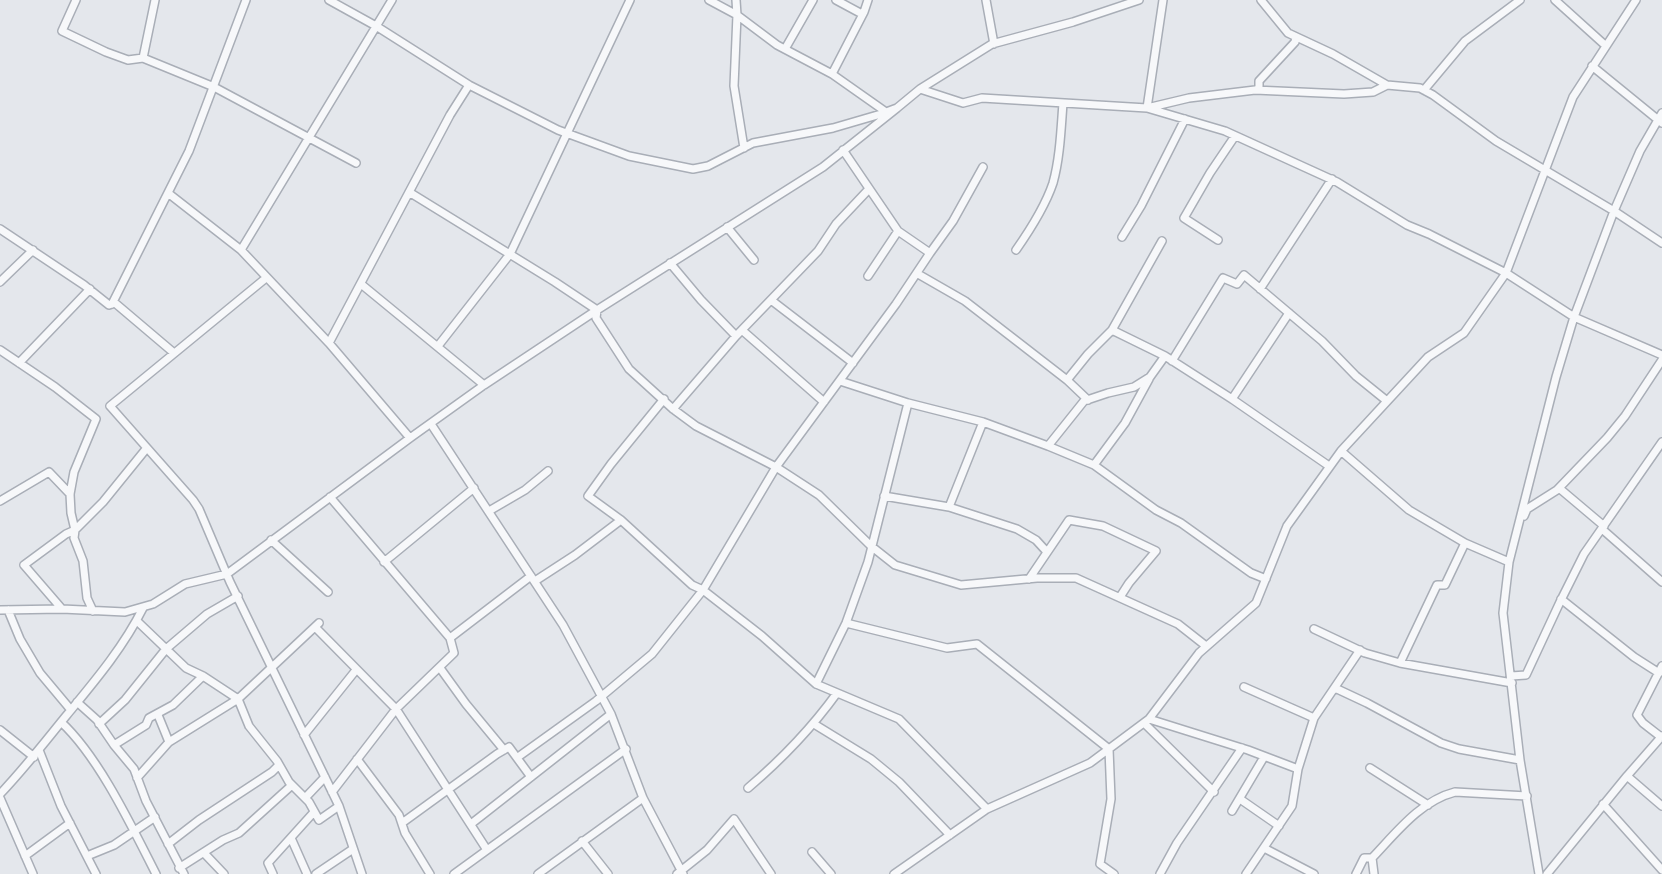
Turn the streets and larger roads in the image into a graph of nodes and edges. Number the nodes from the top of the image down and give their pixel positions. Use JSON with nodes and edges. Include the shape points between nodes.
{"nodes":[{"id":1,"x":76,"y":0,"type":"edge"},
{"id":2,"x":155,"y":0,"type":"edge"},
{"id":3,"x":246,"y":0,"type":"edge"},
{"id":4,"x":329,"y":0,"type":"edge"},
{"id":5,"x":392,"y":0,"type":"edge"},
{"id":6,"x":630,"y":0,"type":"edge"},
{"id":7,"x":709,"y":0,"type":"edge"},
{"id":8,"x":736,"y":0,"type":"edge"},
{"id":9,"x":813,"y":0,"type":"edge"},
{"id":10,"x":836,"y":0,"type":"edge"},
{"id":11,"x":868,"y":0,"type":"edge"},
{"id":12,"x":986,"y":0,"type":"edge"},
{"id":13,"x":1139,"y":0,"type":"edge"},
{"id":14,"x":1163,"y":0,"type":"edge"},
{"id":15,"x":1261,"y":0,"type":"edge"},
{"id":16,"x":1520,"y":0,"type":"edge"},
{"id":17,"x":1555,"y":0,"type":"edge"},
{"id":18,"x":1636,"y":0,"type":"edge"},
{"id":19,"x":862,"y":14,"type":"junction"},
{"id":20,"x":737,"y":15,"type":"junction"},
{"id":21,"x":376,"y":26,"type":"junction"},
{"id":22,"x":1296,"y":37,"type":"junction"},
{"id":23,"x":994,"y":44,"type":"junction"},
{"id":24,"x":1606,"y":46,"type":"junction"},
{"id":25,"x":785,"y":49,"type":"junction"},
{"id":26,"x":143,"y":58,"type":"junction"},
{"id":27,"x":1592,"y":66,"type":"junction"},
{"id":28,"x":832,"y":74,"type":"junction"},
{"id":29,"x":469,"y":85,"type":"junction"},
{"id":30,"x":1387,"y":85,"type":"junction"},
{"id":31,"x":214,"y":87,"type":"junction"},
{"id":32,"x":920,"y":89,"type":"junction"},
{"id":33,"x":1259,"y":90,"type":"junction"},
{"id":34,"x":1424,"y":90,"type":"junction"},
{"id":35,"x":1063,"y":103,"type":"junction"},
{"id":36,"x":897,"y":108,"type":"junction"},
{"id":37,"x":1147,"y":108,"type":"junction"},
{"id":38,"x":885,"y":112,"type":"junction"},
{"id":39,"x":1185,"y":119,"type":"junction"},
{"id":40,"x":1661,"y":119,"type":"edge"},
{"id":41,"x":567,"y":133,"type":"junction"},
{"id":42,"x":309,"y":136,"type":"junction"},
{"id":43,"x":1235,"y":136,"type":"junction"},
{"id":44,"x":744,"y":148,"type":"junction"},
{"id":45,"x":843,"y":150,"type":"junction"},
{"id":46,"x":356,"y":163,"type":"dead end"},
{"id":47,"x":984,"y":167,"type":"dead end"},
{"id":48,"x":1545,"y":170,"type":"junction"},
{"id":49,"x":1332,"y":179,"type":"junction"},
{"id":50,"x":869,"y":189,"type":"junction"},
{"id":51,"x":409,"y":192,"type":"junction"},
{"id":52,"x":168,"y":193,"type":"junction"},
{"id":53,"x":1614,"y":211,"type":"junction"},
{"id":54,"x":727,"y":228,"type":"junction"},
{"id":55,"x":0,"y":229,"type":"edge"},
{"id":56,"x":898,"y":231,"type":"junction"},
{"id":57,"x":1122,"y":237,"type":"dead end"},
{"id":58,"x":1218,"y":240,"type":"dead end"},
{"id":59,"x":1162,"y":241,"type":"dead end"},
{"id":60,"x":1662,"y":243,"type":"edge"},
{"id":61,"x":33,"y":250,"type":"junction"},
{"id":62,"x":241,"y":250,"type":"junction"},
{"id":63,"x":1016,"y":250,"type":"dead end"},
{"id":64,"x":930,"y":253,"type":"junction"},
{"id":65,"x":510,"y":254,"type":"junction"},
{"id":66,"x":753,"y":260,"type":"dead end"},
{"id":67,"x":670,"y":264,"type":"junction"},
{"id":68,"x":1506,"y":273,"type":"junction"},
{"id":69,"x":918,"y":274,"type":"junction"},
{"id":70,"x":868,"y":276,"type":"dead end"},
{"id":71,"x":266,"y":278,"type":"junction"},
{"id":72,"x":0,"y":282,"type":"edge"},
{"id":73,"x":361,"y":284,"type":"junction"},
{"id":74,"x":1260,"y":289,"type":"junction"},
{"id":75,"x":90,"y":290,"type":"junction"},
{"id":76,"x":771,"y":300,"type":"junction"},
{"id":77,"x":112,"y":304,"type":"junction"},
{"id":78,"x":597,"y":310,"type":"junction"},
{"id":79,"x":1289,"y":313,"type":"junction"},
{"id":80,"x":1574,"y":317,"type":"junction"},
{"id":81,"x":1112,"y":330,"type":"junction"},
{"id":82,"x":742,"y":331,"type":"junction"},
{"id":83,"x":736,"y":336,"type":"junction"},
{"id":84,"x":329,"y":343,"type":"junction"},
{"id":85,"x":438,"y":346,"type":"junction"},
{"id":86,"x":0,"y":350,"type":"edge"},
{"id":87,"x":174,"y":352,"type":"junction"},
{"id":88,"x":1662,"y":355,"type":"edge"},
{"id":89,"x":1165,"y":356,"type":"junction"},
{"id":90,"x":1662,"y":360,"type":"edge"},
{"id":91,"x":1172,"y":361,"type":"junction"},
{"id":92,"x":19,"y":363,"type":"junction"},
{"id":93,"x":853,"y":363,"type":"junction"},
{"id":94,"x":1150,"y":377,"type":"junction"},
{"id":95,"x":1067,"y":380,"type":"junction"},
{"id":96,"x":840,"y":381,"type":"junction"},
{"id":97,"x":484,"y":385,"type":"junction"},
{"id":98,"x":664,"y":399,"type":"junction"},
{"id":99,"x":1232,"y":399,"type":"junction"},
{"id":100,"x":1088,"y":400,"type":"junction"},
{"id":101,"x":1387,"y":401,"type":"junction"},
{"id":102,"x":824,"y":402,"type":"junction"},
{"id":103,"x":908,"y":403,"type":"junction"},
{"id":104,"x":673,"y":409,"type":"junction"},
{"id":105,"x":983,"y":422,"type":"junction"},
{"id":106,"x":431,"y":424,"type":"junction"},
{"id":107,"x":410,"y":438,"type":"junction"},
{"id":108,"x":1662,"y":442,"type":"edge"},
{"id":109,"x":1048,"y":446,"type":"junction"},
{"id":110,"x":146,"y":449,"type":"junction"},
{"id":111,"x":1341,"y":451,"type":"junction"},
{"id":112,"x":1094,"y":465,"type":"junction"},
{"id":113,"x":776,"y":466,"type":"junction"},
{"id":114,"x":1329,"y":466,"type":"junction"},
{"id":115,"x":548,"y":471,"type":"dead end"},
{"id":116,"x":474,"y":488,"type":"junction"},
{"id":117,"x":1559,"y":488,"type":"junction"},
{"id":118,"x":70,"y":494,"type":"junction"},
{"id":119,"x":884,"y":496,"type":"junction"},
{"id":120,"x":330,"y":497,"type":"junction"},
{"id":121,"x":0,"y":501,"type":"edge"},
{"id":122,"x":949,"y":507,"type":"junction"},
{"id":123,"x":489,"y":511,"type":"junction"},
{"id":124,"x":621,"y":520,"type":"junction"},
{"id":125,"x":1603,"y":527,"type":"junction"},
{"id":126,"x":75,"y":530,"type":"junction"},
{"id":127,"x":1515,"y":537,"type":"junction"},
{"id":128,"x":271,"y":540,"type":"junction"},
{"id":129,"x":1465,"y":543,"type":"junction"},
{"id":130,"x":871,"y":546,"type":"junction"},
{"id":131,"x":1047,"y":552,"type":"junction"},
{"id":132,"x":384,"y":562,"type":"junction"},
{"id":133,"x":1509,"y":562,"type":"junction"},
{"id":134,"x":227,"y":574,"type":"junction"},
{"id":135,"x":533,"y":579,"type":"junction"},
{"id":136,"x":1029,"y":579,"type":"junction"},
{"id":137,"x":1266,"y":579,"type":"junction"},
{"id":138,"x":1662,"y":582,"type":"edge"},
{"id":139,"x":703,"y":590,"type":"junction"},
{"id":140,"x":328,"y":592,"type":"dead end"},
{"id":141,"x":238,"y":596,"type":"junction"},
{"id":142,"x":1120,"y":597,"type":"junction"},
{"id":143,"x":1561,"y":599,"type":"junction"},
{"id":144,"x":143,"y":608,"type":"junction"},
{"id":145,"x":62,"y":609,"type":"junction"},
{"id":146,"x":4,"y":610,"type":"edge"},
{"id":147,"x":93,"y":611,"type":"junction"},
{"id":148,"x":137,"y":621,"type":"junction"},
{"id":149,"x":846,"y":623,"type":"junction"},
{"id":150,"x":1314,"y":628,"type":"dead end"},
{"id":151,"x":450,"y":638,"type":"junction"},
{"id":152,"x":1206,"y":646,"type":"junction"},
{"id":153,"x":166,"y":649,"type":"junction"},
{"id":154,"x":1360,"y":650,"type":"junction"},
{"id":155,"x":1400,"y":663,"type":"junction"},
{"id":156,"x":440,"y":668,"type":"junction"},
{"id":157,"x":272,"y":669,"type":"junction"},
{"id":158,"x":1660,"y":669,"type":"edge"},
{"id":159,"x":356,"y":670,"type":"junction"},
{"id":160,"x":203,"y":676,"type":"junction"},
{"id":161,"x":1511,"y":679,"type":"junction"},
{"id":162,"x":816,"y":684,"type":"junction"},
{"id":163,"x":1244,"y":687,"type":"dead end"},
{"id":164,"x":1335,"y":688,"type":"junction"},
{"id":165,"x":837,"y":693,"type":"junction"},
{"id":166,"x":602,"y":696,"type":"junction"},
{"id":167,"x":238,"y":699,"type":"junction"},
{"id":168,"x":77,"y":702,"type":"junction"},
{"id":169,"x":396,"y":709,"type":"junction"},
{"id":170,"x":71,"y":710,"type":"junction"},
{"id":171,"x":612,"y":714,"type":"junction"},
{"id":172,"x":158,"y":715,"type":"junction"},
{"id":173,"x":1314,"y":718,"type":"junction"},
{"id":174,"x":1146,"y":721,"type":"junction"},
{"id":175,"x":61,"y":722,"type":"junction"},
{"id":176,"x":99,"y":723,"type":"junction"},
{"id":177,"x":814,"y":724,"type":"junction"},
{"id":178,"x":0,"y":730,"type":"edge"},
{"id":179,"x":304,"y":735,"type":"junction"},
{"id":180,"x":1661,"y":736,"type":"edge"},
{"id":181,"x":169,"y":742,"type":"junction"},
{"id":182,"x":114,"y":745,"type":"junction"},
{"id":183,"x":1242,"y":748,"type":"junction"},
{"id":184,"x":626,"y":749,"type":"junction"},
{"id":185,"x":1109,"y":749,"type":"junction"},
{"id":186,"x":39,"y":750,"type":"junction"},
{"id":187,"x":504,"y":750,"type":"junction"},
{"id":188,"x":34,"y":757,"type":"junction"},
{"id":189,"x":518,"y":758,"type":"junction"},
{"id":190,"x":1264,"y":758,"type":"junction"},
{"id":191,"x":357,"y":759,"type":"junction"},
{"id":192,"x":1520,"y":760,"type":"junction"},
{"id":193,"x":279,"y":765,"type":"junction"},
{"id":194,"x":1370,"y":768,"type":"dead end"},
{"id":195,"x":1298,"y":769,"type":"junction"},
{"id":196,"x":1627,"y":776,"type":"junction"},
{"id":197,"x":325,"y":777,"type":"junction"},
{"id":198,"x":531,"y":777,"type":"junction"},
{"id":199,"x":137,"y":778,"type":"junction"},
{"id":200,"x":292,"y":785,"type":"junction"},
{"id":201,"x":748,"y":788,"type":"dead end"},
{"id":202,"x":448,"y":789,"type":"junction"},
{"id":203,"x":332,"y":792,"type":"junction"},
{"id":204,"x":1214,"y":792,"type":"junction"},
{"id":205,"x":0,"y":796,"type":"edge"},
{"id":206,"x":1527,"y":796,"type":"junction"},
{"id":207,"x":305,"y":798,"type":"junction"},
{"id":208,"x":643,"y":798,"type":"junction"},
{"id":209,"x":1240,"y":799,"type":"junction"},
{"id":210,"x":1603,"y":804,"type":"junction"},
{"id":211,"x":1428,"y":805,"type":"junction"},
{"id":212,"x":339,"y":806,"type":"junction"},
{"id":213,"x":1662,"y":806,"type":"edge"},
{"id":214,"x":987,"y":808,"type":"junction"},
{"id":215,"x":1232,"y":811,"type":"dead end"},
{"id":216,"x":314,"y":812,"type":"junction"},
{"id":217,"x":155,"y":817,"type":"junction"},
{"id":218,"x":70,"y":823,"type":"junction"},
{"id":219,"x":402,"y":823,"type":"junction"},
{"id":220,"x":471,"y":824,"type":"junction"},
{"id":221,"x":1279,"y":826,"type":"junction"},
{"id":222,"x":134,"y":831,"type":"junction"},
{"id":223,"x":950,"y":835,"type":"junction"},
{"id":224,"x":291,"y":838,"type":"junction"},
{"id":225,"x":582,"y":841,"type":"junction"},
{"id":226,"x":168,"y":843,"type":"junction"},
{"id":227,"x":1264,"y":848,"type":"junction"},
{"id":228,"x":353,"y":849,"type":"junction"},
{"id":229,"x":487,"y":850,"type":"junction"},
{"id":230,"x":812,"y":852,"type":"dead end"},
{"id":231,"x":204,"y":853,"type":"junction"},
{"id":232,"x":25,"y":856,"type":"junction"},
{"id":233,"x":87,"y":856,"type":"junction"},
{"id":234,"x":1372,"y":858,"type":"junction"},
{"id":235,"x":1662,"y":870,"type":"edge"},
{"id":236,"x":182,"y":871,"type":"edge"},
{"id":237,"x":680,"y":873,"type":"edge"},
{"id":238,"x":33,"y":874,"type":"edge"},
{"id":239,"x":95,"y":874,"type":"edge"},
{"id":240,"x":156,"y":874,"type":"edge"},
{"id":241,"x":224,"y":874,"type":"edge"},
{"id":242,"x":273,"y":874,"type":"edge"},
{"id":243,"x":307,"y":874,"type":"edge"},
{"id":244,"x":316,"y":874,"type":"edge"},
{"id":245,"x":362,"y":874,"type":"edge"},
{"id":246,"x":430,"y":874,"type":"edge"},
{"id":247,"x":454,"y":874,"type":"edge"},
{"id":248,"x":538,"y":874,"type":"edge"},
{"id":249,"x":608,"y":874,"type":"edge"},
{"id":250,"x":771,"y":874,"type":"edge"},
{"id":251,"x":831,"y":874,"type":"edge"},
{"id":252,"x":894,"y":874,"type":"edge"},
{"id":253,"x":1114,"y":874,"type":"edge"},
{"id":254,"x":1160,"y":874,"type":"edge"},
{"id":255,"x":1246,"y":874,"type":"edge"},
{"id":256,"x":1313,"y":874,"type":"edge"},
{"id":257,"x":1356,"y":874,"type":"edge"},
{"id":258,"x":1374,"y":874,"type":"edge"},
{"id":259,"x":1539,"y":874,"type":"edge"},
{"id":260,"x":1547,"y":874,"type":"edge"}],
"edges":[{"from":1,"to":26,"type":"street","via":[[62,31],[128,60]]},
{"from":2,"to":26,"type":"street"},
{"from":3,"to":31,"type":"street"},
{"from":4,"to":21,"type":"street"},
{"from":5,"to":21,"type":"street"},
{"from":6,"to":41,"type":"street"},
{"from":7,"to":20,"type":"street"},
{"from":8,"to":20,"type":"street"},
{"from":9,"to":25,"type":"street"},
{"from":10,"to":19,"type":"street"},
{"from":11,"to":19,"type":"street"},
{"from":12,"to":23,"type":"street"},
{"from":13,"to":23,"type":"street"},
{"from":14,"to":37,"type":"street"},
{"from":15,"to":22,"type":"street","via":[[1288,33]]},
{"from":16,"to":34,"type":"street","via":[[1465,41]]},
{"from":17,"to":24,"type":"street"},
{"from":18,"to":24,"type":"street"},
{"from":19,"to":28,"type":"street"},
{"from":20,"to":25,"type":"street"},
{"from":20,"to":44,"type":"street","via":[[734,86]]},
{"from":21,"to":29,"type":"street"},
{"from":21,"to":42,"type":"street"},
{"from":22,"to":30,"type":"street"},
{"from":22,"to":33,"type":"street","via":[[1259,81]]},
{"from":23,"to":32,"type":"street"},
{"from":24,"to":27,"type":"street"},
{"from":25,"to":28,"type":"street"},
{"from":26,"to":31,"type":"street"},
{"from":27,"to":40,"type":"street"},
{"from":27,"to":48,"type":"street","via":[[1573,97]]},
{"from":28,"to":38,"type":"street"},
{"from":29,"to":41,"type":"street"},
{"from":29,"to":51,"type":"street"},
{"from":30,"to":33,"type":"street","via":[[1373,92],[1344,94]]},
{"from":30,"to":34,"type":"street"},
{"from":31,"to":42,"type":"street"},
{"from":31,"to":52,"type":"street"},
{"from":32,"to":35,"type":"street","via":[[963,103],[982,98]]},
{"from":32,"to":36,"type":"street"},
{"from":33,"to":37,"type":"street","via":[[1189,98]]},
{"from":34,"to":48,"type":"street"},
{"from":35,"to":37,"type":"street"},
{"from":35,"to":63,"type":"street","via":[[1053,183]]},
{"from":36,"to":38,"type":"street"},
{"from":36,"to":45,"type":"street"},
{"from":37,"to":39,"type":"street"},
{"from":38,"to":44,"type":"street"},
{"from":39,"to":43,"type":"street"},
{"from":39,"to":57,"type":"street"},
{"from":40,"to":53,"type":"street","via":[[1641,151]]},
{"from":41,"to":44,"type":"street","via":[[629,156],[693,169]]},
{"from":41,"to":65,"type":"street"},
{"from":42,"to":46,"type":"street"},
{"from":42,"to":62,"type":"street"},
{"from":43,"to":49,"type":"street"},
{"from":43,"to":58,"type":"street","via":[[1184,219]]},
{"from":45,"to":50,"type":"street"},
{"from":45,"to":54,"type":"street"},
{"from":47,"to":64,"type":"street"},
{"from":48,"to":53,"type":"street"},
{"from":48,"to":68,"type":"street"},
{"from":49,"to":68,"type":"street","via":[[1407,225]]},
{"from":49,"to":74,"type":"street"},
{"from":50,"to":56,"type":"street"},
{"from":50,"to":76,"type":"street"},
{"from":51,"to":65,"type":"street"},
{"from":51,"to":73,"type":"street"},
{"from":52,"to":62,"type":"street"},
{"from":52,"to":77,"type":"street"},
{"from":53,"to":60,"type":"street"},
{"from":53,"to":80,"type":"street"},
{"from":54,"to":66,"type":"street"},
{"from":54,"to":67,"type":"street"},
{"from":55,"to":61,"type":"street"},
{"from":56,"to":64,"type":"street"},
{"from":56,"to":70,"type":"street"},
{"from":59,"to":81,"type":"street"},
{"from":61,"to":72,"type":"street"},
{"from":61,"to":75,"type":"street"},
{"from":62,"to":71,"type":"street"},
{"from":64,"to":69,"type":"street"},
{"from":65,"to":78,"type":"street"},
{"from":65,"to":85,"type":"street"},
{"from":67,"to":78,"type":"street"},
{"from":67,"to":83,"type":"street"},
{"from":68,"to":80,"type":"street"},
{"from":68,"to":101,"type":"street","via":[[1464,333],[1428,357]]},
{"from":69,"to":93,"type":"street"},
{"from":69,"to":95,"type":"street","via":[[966,301]]},
{"from":71,"to":84,"type":"street"},
{"from":71,"to":87,"type":"street"},
{"from":73,"to":84,"type":"street"},
{"from":73,"to":85,"type":"street"},
{"from":74,"to":79,"type":"street"},
{"from":74,"to":91,"type":"street","via":[[1244,275],[1237,284],[1224,278]]},
{"from":75,"to":77,"type":"street"},
{"from":75,"to":92,"type":"street"},
{"from":76,"to":82,"type":"street"},
{"from":76,"to":93,"type":"street"},
{"from":77,"to":87,"type":"street"},
{"from":78,"to":97,"type":"street"},
{"from":78,"to":98,"type":"street","via":[[596,318],[629,369]]},
{"from":79,"to":99,"type":"street"},
{"from":79,"to":101,"type":"street"},
{"from":80,"to":88,"type":"street"},
{"from":80,"to":127,"type":"street"},
{"from":81,"to":89,"type":"street"},
{"from":81,"to":95,"type":"street"},
{"from":82,"to":83,"type":"street"},
{"from":82,"to":102,"type":"street"},
{"from":83,"to":104,"type":"street"},
{"from":84,"to":107,"type":"street"},
{"from":85,"to":97,"type":"street"},
{"from":86,"to":92,"type":"street"},
{"from":87,"to":110,"type":"street","via":[[110,406]]},
{"from":89,"to":91,"type":"street"},
{"from":89,"to":94,"type":"street"},
{"from":90,"to":117,"type":"street","via":[[1625,416]]},
{"from":91,"to":99,"type":"street"},
{"from":92,"to":118,"type":"street","via":[[96,419],[74,472]]},
{"from":93,"to":96,"type":"street"},
{"from":94,"to":100,"type":"street","via":[[1134,387]]},
{"from":94,"to":112,"type":"street","via":[[1125,423]]},
{"from":95,"to":100,"type":"street"},
{"from":96,"to":102,"type":"street"},
{"from":96,"to":103,"type":"street"},
{"from":97,"to":106,"type":"street"},
{"from":98,"to":104,"type":"street"},
{"from":98,"to":124,"type":"street","via":[[588,496]]},
{"from":99,"to":114,"type":"street"},
{"from":100,"to":109,"type":"street"},
{"from":101,"to":111,"type":"street"},
{"from":102,"to":113,"type":"street"},
{"from":103,"to":105,"type":"street"},
{"from":103,"to":119,"type":"street"},
{"from":104,"to":113,"type":"street","via":[[696,426]]},
{"from":105,"to":109,"type":"street"},
{"from":105,"to":122,"type":"street"},
{"from":106,"to":107,"type":"street"},
{"from":106,"to":116,"type":"street"},
{"from":107,"to":120,"type":"street"},
{"from":108,"to":125,"type":"street"},
{"from":109,"to":112,"type":"street"},
{"from":110,"to":126,"type":"street"},
{"from":110,"to":134,"type":"street","via":[[199,509]]},
{"from":111,"to":114,"type":"street"},
{"from":111,"to":129,"type":"street","via":[[1409,510]]},
{"from":112,"to":137,"type":"street","via":[[1251,573]]},
{"from":113,"to":130,"type":"street","via":[[819,495]]},
{"from":113,"to":139,"type":"street"},
{"from":114,"to":137,"type":"street","via":[[1287,526]]},
{"from":115,"to":123,"type":"street"},
{"from":116,"to":123,"type":"street"},
{"from":116,"to":132,"type":"street"},
{"from":117,"to":125,"type":"street"},
{"from":117,"to":127,"type":"street","via":[[1527,509]]},
{"from":118,"to":121,"type":"street","via":[[49,472]]},
{"from":118,"to":126,"type":"street"},
{"from":119,"to":122,"type":"street"},
{"from":119,"to":130,"type":"street"},
{"from":120,"to":128,"type":"street"},
{"from":120,"to":132,"type":"street"},
{"from":122,"to":131,"type":"street","via":[[1025,532]]},
{"from":123,"to":135,"type":"street"},
{"from":124,"to":135,"type":"street","via":[[575,555]]},
{"from":124,"to":139,"type":"street","via":[[692,585]]},
{"from":125,"to":138,"type":"street"},
{"from":125,"to":143,"type":"street"},
{"from":126,"to":145,"type":"street","via":[[24,565]]},
{"from":126,"to":147,"type":"street","via":[[87,598]]},
{"from":127,"to":133,"type":"street"},
{"from":128,"to":134,"type":"street"},
{"from":128,"to":140,"type":"street"},
{"from":129,"to":133,"type":"street"},
{"from":129,"to":155,"type":"street","via":[[1445,585],[1437,585]]},
{"from":130,"to":136,"type":"street","via":[[895,565],[961,585]]},
{"from":130,"to":149,"type":"street"},
{"from":131,"to":136,"type":"street"},
{"from":131,"to":142,"type":"street","via":[[1069,519],[1103,526],[1156,551]]},
{"from":132,"to":151,"type":"street"},
{"from":133,"to":161,"type":"street","via":[[1503,614]]},
{"from":134,"to":141,"type":"street"},
{"from":134,"to":144,"type":"street","via":[[185,584]]},
{"from":135,"to":151,"type":"street"},
{"from":135,"to":166,"type":"street"},
{"from":136,"to":142,"type":"street","via":[[1076,578]]},
{"from":137,"to":152,"type":"street","via":[[1256,603]]},
{"from":139,"to":162,"type":"street"},
{"from":139,"to":166,"type":"street","via":[[652,654]]},
{"from":141,"to":153,"type":"street","via":[[207,614]]},
{"from":141,"to":157,"type":"street"},
{"from":142,"to":152,"type":"street","via":[[1178,624]]},
{"from":143,"to":158,"type":"street","via":[[1634,657]]},
{"from":143,"to":161,"type":"street","via":[[1526,675]]},
{"from":144,"to":147,"type":"street"},
{"from":144,"to":148,"type":"street"},
{"from":145,"to":146,"type":"street"},
{"from":145,"to":147,"type":"street"},
{"from":146,"to":170,"type":"street","via":[[40,674]]},
{"from":148,"to":153,"type":"street"},
{"from":148,"to":168,"type":"street"},
{"from":149,"to":162,"type":"street"},
{"from":149,"to":185,"type":"street","via":[[947,648],[977,644]]},
{"from":150,"to":154,"type":"street"},
{"from":151,"to":156,"type":"street","via":[[454,653]]},
{"from":152,"to":174,"type":"street"},
{"from":153,"to":160,"type":"street","via":[[186,668]]},
{"from":153,"to":176,"type":"street","via":[[124,700]]},
{"from":154,"to":155,"type":"street"},
{"from":154,"to":164,"type":"street"},
{"from":155,"to":161,"type":"street"},
{"from":156,"to":169,"type":"street"},
{"from":156,"to":187,"type":"street"},
{"from":157,"to":159,"type":"street","via":[[317,625]]},
{"from":157,"to":167,"type":"street"},
{"from":157,"to":179,"type":"street"},
{"from":158,"to":180,"type":"street","via":[[1637,715]]},
{"from":159,"to":169,"type":"street"},
{"from":159,"to":179,"type":"street"},
{"from":160,"to":167,"type":"street"},
{"from":160,"to":172,"type":"street"},
{"from":161,"to":192,"type":"street"},
{"from":162,"to":165,"type":"street"},
{"from":163,"to":173,"type":"street"},
{"from":164,"to":173,"type":"street"},
{"from":164,"to":192,"type":"street","via":[[1441,743]]},
{"from":165,"to":177,"type":"street"},
{"from":165,"to":214,"type":"street","via":[[899,719]]},
{"from":166,"to":171,"type":"street"},
{"from":166,"to":189,"type":"street"},
{"from":167,"to":181,"type":"street"},
{"from":167,"to":193,"type":"street","via":[[249,726]]},
{"from":168,"to":170,"type":"street"},
{"from":168,"to":176,"type":"street"},
{"from":169,"to":191,"type":"street"},
{"from":169,"to":202,"type":"street"},
{"from":170,"to":175,"type":"street"},
{"from":171,"to":184,"type":"street"},
{"from":171,"to":198,"type":"street"},
{"from":172,"to":181,"type":"street"},
{"from":172,"to":182,"type":"street"},
{"from":173,"to":195,"type":"street"},
{"from":174,"to":183,"type":"street"},
{"from":174,"to":185,"type":"street"},
{"from":174,"to":204,"type":"street"},
{"from":175,"to":186,"type":"street"},
{"from":175,"to":222,"type":"street","via":[[77,736]]},
{"from":176,"to":182,"type":"street"},
{"from":177,"to":201,"type":"street"},
{"from":177,"to":223,"type":"street","via":[[899,782]]},
{"from":178,"to":188,"type":"street"},
{"from":179,"to":197,"type":"street"},
{"from":180,"to":196,"type":"street"},
{"from":181,"to":199,"type":"street"},
{"from":182,"to":199,"type":"street"},
{"from":183,"to":190,"type":"street"},
{"from":183,"to":204,"type":"street"},
{"from":184,"to":208,"type":"street"},
{"from":184,"to":229,"type":"street"},
{"from":185,"to":214,"type":"street","via":[[1090,763]]},
{"from":185,"to":253,"type":"street","via":[[1111,799],[1100,864]]},
{"from":186,"to":188,"type":"street"},
{"from":186,"to":218,"type":"street"},
{"from":187,"to":189,"type":"street","via":[[509,747]]},
{"from":187,"to":202,"type":"street"},
{"from":188,"to":205,"type":"street"},
{"from":189,"to":198,"type":"street"},
{"from":190,"to":195,"type":"street"},
{"from":190,"to":209,"type":"street"},
{"from":191,"to":203,"type":"street"},
{"from":191,"to":219,"type":"street"},
{"from":192,"to":206,"type":"street"},
{"from":193,"to":200,"type":"street"},
{"from":193,"to":226,"type":"street"},
{"from":194,"to":211,"type":"street"},
{"from":195,"to":221,"type":"street","via":[[1292,806]]},
{"from":196,"to":210,"type":"street"},
{"from":196,"to":213,"type":"street"},
{"from":197,"to":203,"type":"street"},
{"from":197,"to":207,"type":"street"},
{"from":198,"to":220,"type":"street"},
{"from":199,"to":217,"type":"street"},
{"from":200,"to":207,"type":"street"},
{"from":200,"to":231,"type":"street","via":[[239,833]]},
{"from":202,"to":219,"type":"street"},
{"from":202,"to":220,"type":"street"},
{"from":203,"to":212,"type":"street"},
{"from":204,"to":254,"type":"street"},
{"from":205,"to":232,"type":"street"},
{"from":206,"to":211,"type":"street","via":[[1455,792]]},
{"from":206,"to":259,"type":"street"},
{"from":207,"to":216,"type":"street"},
{"from":208,"to":225,"type":"street"},
{"from":208,"to":237,"type":"street"},
{"from":209,"to":215,"type":"street"},
{"from":209,"to":221,"type":"street"},
{"from":210,"to":235,"type":"street"},
{"from":210,"to":260,"type":"street"},
{"from":211,"to":234,"type":"street","via":[[1417,811]]},
{"from":212,"to":216,"type":"street","via":[[319,820]]},
{"from":212,"to":228,"type":"street"},
{"from":214,"to":223,"type":"street"},
{"from":216,"to":224,"type":"street"},
{"from":217,"to":222,"type":"street"},
{"from":217,"to":226,"type":"street"},
{"from":218,"to":232,"type":"street"},
{"from":218,"to":233,"type":"street"},
{"from":219,"to":246,"type":"street"},
{"from":220,"to":229,"type":"street"},
{"from":221,"to":227,"type":"street"},
{"from":222,"to":233,"type":"street"},
{"from":222,"to":240,"type":"street"},
{"from":223,"to":252,"type":"street"},
{"from":224,"to":242,"type":"street","via":[[268,863]]},
{"from":224,"to":243,"type":"street"},
{"from":225,"to":248,"type":"street"},
{"from":225,"to":249,"type":"street"},
{"from":226,"to":236,"type":"street"},
{"from":227,"to":255,"type":"street"},
{"from":227,"to":256,"type":"street"},
{"from":228,"to":244,"type":"street"},
{"from":228,"to":245,"type":"street"},
{"from":229,"to":247,"type":"street"},
{"from":230,"to":251,"type":"street"},
{"from":231,"to":236,"type":"street"},
{"from":231,"to":241,"type":"street"},
{"from":232,"to":238,"type":"street"},
{"from":233,"to":239,"type":"street"},
{"from":234,"to":257,"type":"street","via":[[1364,858]]},
{"from":234,"to":258,"type":"street"},
{"from":237,"to":250,"type":"street","via":[[734,819]]}]}
